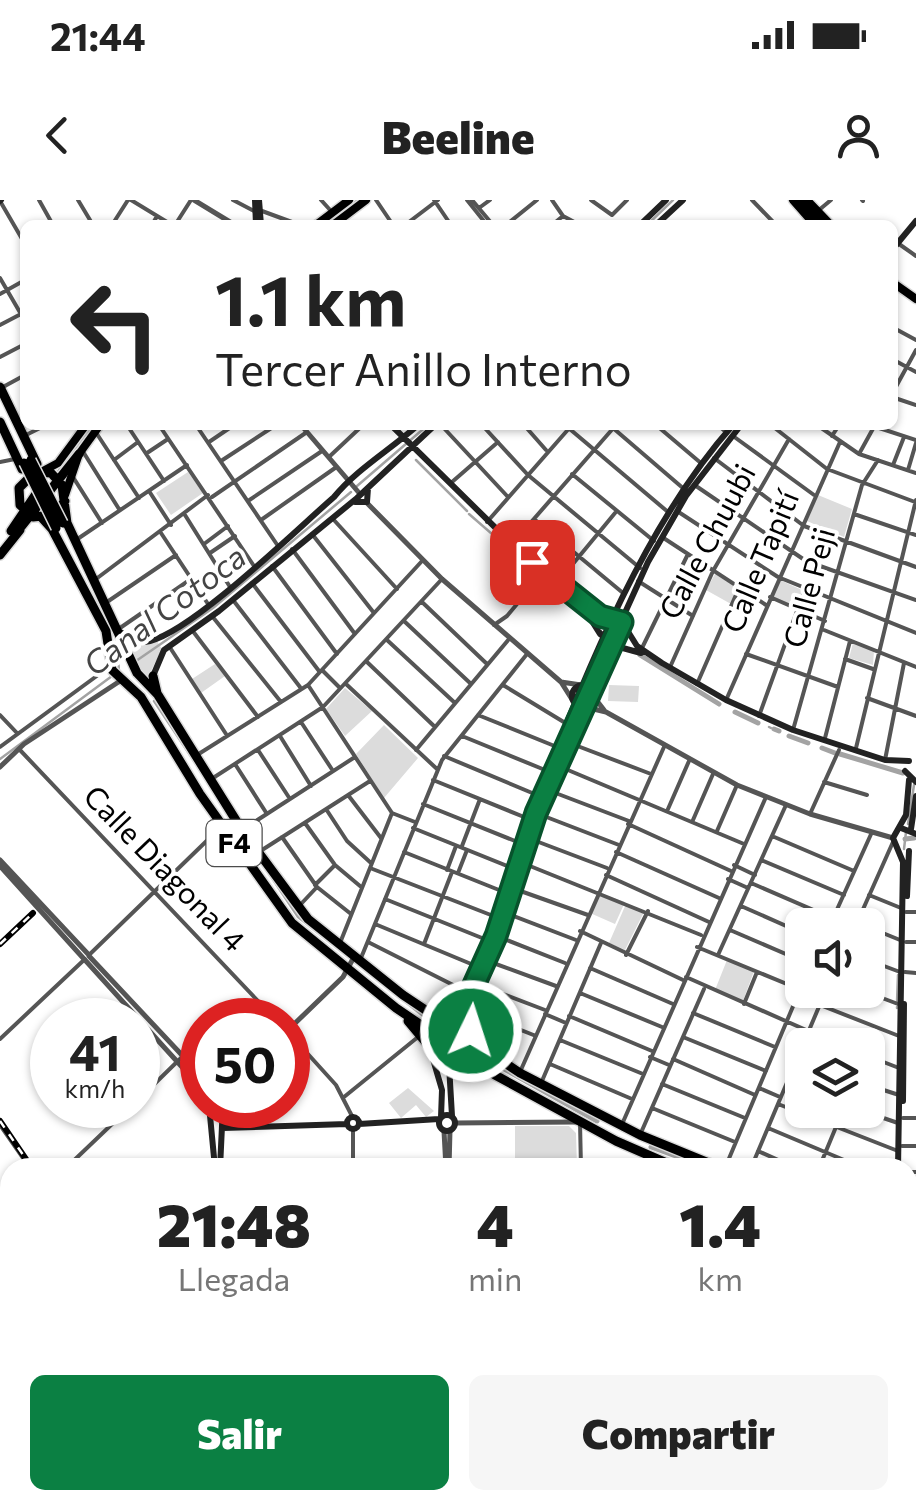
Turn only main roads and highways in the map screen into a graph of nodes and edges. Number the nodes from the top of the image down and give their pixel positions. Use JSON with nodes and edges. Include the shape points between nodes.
{"nodes":[{"id":1,"x":349,"y":200,"type":"edge"},
{"id":2,"x":366,"y":200,"type":"edge"},
{"id":3,"x":666,"y":200,"type":"edge"},
{"id":4,"x":683,"y":200,"type":"edge"},
{"id":5,"x":800,"y":200,"type":"edge"},
{"id":6,"x":323,"y":220,"type":"edge"},
{"id":7,"x":340,"y":220,"type":"edge"},
{"id":8,"x":645,"y":220,"type":"edge"},
{"id":9,"x":661,"y":220,"type":"edge"},
{"id":10,"x":820,"y":220,"type":"edge"},
{"id":11,"x":820,"y":220,"type":"edge"},
{"id":12,"x":916,"y":221,"type":"edge"},
{"id":13,"x":898,"y":244,"type":"edge"},
{"id":14,"x":0,"y":390,"type":"edge"},
{"id":15,"x":0,"y":419,"type":"edge"},
{"id":16,"x":86,"y":430,"type":"edge"},
{"id":17,"x":88,"y":430,"type":"edge"},
{"id":18,"x":391,"y":430,"type":"edge"},
{"id":19,"x":394,"y":430,"type":"edge"},
{"id":20,"x":415,"y":430,"type":"edge"},
{"id":21,"x":431,"y":430,"type":"edge"},
{"id":22,"x":733,"y":430,"type":"edge"},
{"id":23,"x":729,"y":434,"type":"junction"},
{"id":24,"x":421,"y":438,"type":"junction"},
{"id":25,"x":406,"y":444,"type":"junction"},
{"id":26,"x":388,"y":450,"type":"junction"},
{"id":27,"x":80,"y":452,"type":"junction"},
{"id":28,"x":400,"y":460,"type":"junction"},
{"id":29,"x":26,"y":461,"type":"junction"},
{"id":30,"x":423,"y":461,"type":"junction"},
{"id":31,"x":58,"y":464,"type":"joint"},
{"id":32,"x":704,"y":466,"type":"junction"},
{"id":33,"x":49,"y":474,"type":"junction"},
{"id":34,"x":24,"y":480,"type":"junction"},
{"id":35,"x":368,"y":486,"type":"junction"},
{"id":36,"x":354,"y":488,"type":"junction"},
{"id":37,"x":65,"y":498,"type":"junction"},
{"id":38,"x":348,"y":503,"type":"junction"},
{"id":39,"x":466,"y":503,"type":"junction"},
{"id":40,"x":30,"y":512,"type":"junction"},
{"id":41,"x":673,"y":512,"type":"junction"},
{"id":42,"x":60,"y":526,"type":"junction"},
{"id":43,"x":14,"y":532,"type":"junction"},
{"id":44,"x":658,"y":539,"type":"junction"},
{"id":45,"x":0,"y":545,"type":"edge"},
{"id":46,"x":514,"y":547,"type":"junction"},
{"id":47,"x":0,"y":555,"type":"edge"},
{"id":48,"x":542,"y":574,"type":"junction"},
{"id":49,"x":637,"y":580,"type":"junction"},
{"id":50,"x":569,"y":592,"type":"junction"},
{"id":51,"x":233,"y":593,"type":"junction"},
{"id":52,"x":109,"y":607,"type":"junction"},
{"id":53,"x":620,"y":624,"type":"junction"},
{"id":54,"x":121,"y":631,"type":"junction"},
{"id":55,"x":600,"y":632,"type":"junction"},
{"id":56,"x":612,"y":645,"type":"junction"},
{"id":57,"x":598,"y":656,"type":"junction"},
{"id":58,"x":656,"y":663,"type":"junction"},
{"id":59,"x":153,"y":676,"type":"joint"},
{"id":60,"x":697,"y":684,"type":"junction"},
{"id":61,"x":588,"y":689,"type":"junction"},
{"id":62,"x":706,"y":689,"type":"junction"},
{"id":63,"x":154,"y":692,"type":"junction"},
{"id":64,"x":141,"y":697,"type":"junction"},
{"id":65,"x":579,"y":705,"type":"junction"},
{"id":66,"x":736,"y":709,"type":"junction"},
{"id":67,"x":771,"y":723,"type":"junction"},
{"id":68,"x":821,"y":742,"type":"junction"},
{"id":69,"x":839,"y":750,"type":"junction"},
{"id":70,"x":874,"y":757,"type":"junction"},
{"id":71,"x":913,"y":757,"type":"edge"},
{"id":72,"x":905,"y":771,"type":"junction"},
{"id":73,"x":913,"y":781,"type":"edge"},
{"id":74,"x":541,"y":791,"type":"junction"},
{"id":75,"x":916,"y":796,"type":"edge"},
{"id":76,"x":532,"y":816,"type":"junction"},
{"id":77,"x":902,"y":828,"type":"junction"},
{"id":78,"x":914,"y":831,"type":"edge"},
{"id":79,"x":895,"y":843,"type":"junction"},
{"id":80,"x":916,"y":845,"type":"edge"},
{"id":81,"x":909,"y":851,"type":"junction"},
{"id":82,"x":912,"y":880,"type":"edge"},
{"id":83,"x":904,"y":910,"type":"junction"},
{"id":84,"x":500,"y":915,"type":"junction"},
{"id":85,"x":491,"y":936,"type":"junction"},
{"id":86,"x":352,"y":963,"type":"junction"},
{"id":87,"x":902,"y":1004,"type":"junction"},
{"id":88,"x":441,"y":1014,"type":"junction"},
{"id":89,"x":424,"y":1032,"type":"junction"},
{"id":90,"x":470,"y":1033,"type":"junction"},
{"id":91,"x":902,"y":1035,"type":"junction"},
{"id":92,"x":429,"y":1047,"type":"junction"},
{"id":93,"x":459,"y":1055,"type":"junction"},
{"id":94,"x":901,"y":1093,"type":"junction"},
{"id":95,"x":446,"y":1123,"type":"junction"},
{"id":96,"x":598,"y":1123,"type":"junction"},
{"id":97,"x":310,"y":1124,"type":"edge"},
{"id":98,"x":226,"y":1128,"type":"edge"},
{"id":99,"x":219,"y":1130,"type":"joint"},
{"id":100,"x":649,"y":1147,"type":"junction"},
{"id":101,"x":218,"y":1158,"type":"edge"},
{"id":102,"x":673,"y":1158,"type":"edge"},
{"id":103,"x":673,"y":1158,"type":"edge"},
{"id":104,"x":899,"y":1158,"type":"edge"}],
"edges":[{"from":1,"to":6,"type":"main road"},
{"from":2,"to":7,"type":"main road"},
{"from":3,"to":8,"type":"main road"},
{"from":4,"to":9,"type":"main road"},
{"from":5,"to":10,"type":"main road"},
{"from":5,"to":11,"type":"main road"},
{"from":12,"to":13,"type":"main road"},
{"from":14,"to":29,"type":"highway"},
{"from":14,"to":29,"type":"highway","via":[[23,436]]},
{"from":15,"to":29,"type":"highway"},
{"from":16,"to":31,"type":"main road"},
{"from":17,"to":27,"type":"main road"},
{"from":18,"to":26,"type":"main road"},
{"from":19,"to":25,"type":"main road"},
{"from":20,"to":25,"type":"main road"},
{"from":21,"to":24,"type":"main road"},
{"from":22,"to":23,"type":"main road"},
{"from":23,"to":32,"type":"main road"},
{"from":23,"to":32,"type":"main road"},
{"from":24,"to":25,"type":"main road"},
{"from":24,"to":30,"type":"main road"},
{"from":25,"to":26,"type":"main road"},
{"from":25,"to":28,"type":"main road"},
{"from":25,"to":30,"type":"main road"},
{"from":26,"to":36,"type":"main road"},
{"from":27,"to":33,"type":"highway"},
{"from":27,"to":37,"type":"main road"},
{"from":28,"to":30,"type":"main road"},
{"from":28,"to":35,"type":"main road"},
{"from":29,"to":33,"type":"highway"},
{"from":29,"to":34,"type":"highway"},
{"from":29,"to":42,"type":"highway","bridge":true},
{"from":30,"to":39,"type":"main road"},
{"from":30,"to":39,"type":"main road"},
{"from":31,"to":33,"type":"highway"},
{"from":32,"to":41,"type":"main road"},
{"from":32,"to":41,"type":"main road"},
{"from":33,"to":34,"type":"highway"},
{"from":33,"to":37,"type":"highway","number":"F4"},
{"from":33,"to":40,"type":"highway"},
{"from":34,"to":40,"type":"highway"},
{"from":35,"to":36,"type":"main road"},
{"from":35,"to":38,"type":"main road","via":[[367,502]]},
{"from":36,"to":38,"type":"main road"},
{"from":36,"to":51,"type":"main road","via":[[278,546]]},
{"from":37,"to":40,"type":"highway","via":[[55,514]]},
{"from":37,"to":42,"type":"highway","number":"F4"},
{"from":38,"to":51,"type":"main road"},
{"from":39,"to":46,"type":"main road"},
{"from":39,"to":46,"type":"main road"},
{"from":40,"to":42,"type":"highway","number":"F4"},
{"from":40,"to":43,"type":"highway"},
{"from":40,"to":43,"type":"highway"},
{"from":41,"to":44,"type":"main road"},
{"from":42,"to":52,"type":"highway"},
{"from":42,"to":52,"type":"highway","number":"F4","via":[[76,540]]},
{"from":42,"to":64,"type":"highway","number":"F4","via":[[109,642],[115,673]]},
{"from":43,"to":45,"type":"highway"},
{"from":43,"to":47,"type":"highway"},
{"from":44,"to":49,"type":"main road"},
{"from":44,"to":49,"type":"main road"},
{"from":46,"to":48,"type":"main road"},
{"from":46,"to":50,"type":"main road"},
{"from":48,"to":50,"type":"main road"},
{"from":48,"to":55,"type":"main road"},
{"from":49,"to":53,"type":"main road"},
{"from":49,"to":53,"type":"main road"},
{"from":50,"to":53,"type":"main road"},
{"from":51,"to":54,"type":"main road","via":[[151,641],[132,640]]},
{"from":51,"to":59,"type":"main road","via":[[157,658]]},
{"from":52,"to":54,"type":"highway","number":"F4"},
{"from":53,"to":55,"type":"main road"},
{"from":53,"to":56,"type":"main road"},
{"from":53,"to":56,"type":"main road"},
{"from":53,"to":60,"type":"main road","via":[[641,649]]},
{"from":54,"to":63,"type":"highway","number":"F4","via":[[132,664]]},
{"from":55,"to":56,"type":"main road"},
{"from":55,"to":57,"type":"main road"},
{"from":56,"to":57,"type":"main road"},
{"from":56,"to":58,"type":"main road"},
{"from":56,"to":61,"type":"main road"},
{"from":57,"to":61,"type":"main road"},
{"from":58,"to":60,"type":"main road"},
{"from":58,"to":66,"type":"main road"},
{"from":59,"to":63,"type":"highway"},
{"from":60,"to":62,"type":"main road"},
{"from":61,"to":65,"type":"main road"},
{"from":61,"to":65,"type":"main road","via":[[574,690]]},
{"from":62,"to":66,"type":"main road"},
{"from":62,"to":67,"type":"main road"},
{"from":63,"to":64,"type":"main road"},
{"from":63,"to":86,"type":"highway","number":"F4","via":[[297,907]]},
{"from":64,"to":86,"type":"highway","number":"F4","via":[[292,923]]},
{"from":65,"to":74,"type":"main road"},
{"from":65,"to":74,"type":"main road"},
{"from":66,"to":67,"type":"main road"},
{"from":67,"to":68,"type":"main road"},
{"from":67,"to":68,"type":"main road"},
{"from":68,"to":69,"type":"main road"},
{"from":68,"to":70,"type":"main road"},
{"from":69,"to":70,"type":"main road"},
{"from":69,"to":72,"type":"main road"},
{"from":70,"to":71,"type":"main road"},
{"from":71,"to":72,"type":"main road"},
{"from":72,"to":73,"type":"main road"},
{"from":73,"to":77,"type":"main road"},
{"from":74,"to":76,"type":"main road"},
{"from":75,"to":78,"type":"main road"},
{"from":76,"to":84,"type":"main road"},
{"from":76,"to":84,"type":"main road"},
{"from":77,"to":78,"type":"main road"},
{"from":77,"to":79,"type":"main road"},
{"from":79,"to":81,"type":"main road"},
{"from":79,"to":83,"type":"main road","via":[[903,862]]},
{"from":80,"to":81,"type":"main road"},
{"from":81,"to":82,"type":"main road"},
{"from":82,"to":83,"type":"main road"},
{"from":83,"to":87,"type":"main road"},
{"from":84,"to":85,"type":"main road"},
{"from":85,"to":88,"type":"main road","via":[[464,991]]},
{"from":85,"to":90,"type":"main road","via":[[467,1008]]},
{"from":86,"to":88,"type":"highway","number":"F4"},
{"from":86,"to":89,"type":"highway","number":"F4"},
{"from":87,"to":91,"type":"main road"},
{"from":87,"to":91,"type":"main road"},
{"from":88,"to":89,"type":"main road"},
{"from":88,"to":90,"type":"highway"},
{"from":88,"to":90,"type":"main road","via":[[459,1014]]},
{"from":89,"to":92,"type":"highway"},
{"from":89,"to":93,"type":"highway"},
{"from":90,"to":93,"type":"main road"},
{"from":90,"to":96,"type":"highway","via":[[485,1050]]},
{"from":91,"to":94,"type":"main road"},
{"from":91,"to":94,"type":"main road"},
{"from":92,"to":93,"type":"main road","via":[[441,1056]]},
{"from":92,"to":95,"type":"main road"},
{"from":93,"to":95,"type":"main road","via":[[449,1065]]},
{"from":93,"to":96,"type":"highway","via":[[580,1122]]},
{"from":94,"to":104,"type":"main road"},
{"from":95,"to":97,"type":"main road"},
{"from":96,"to":100,"type":"highway"},
{"from":96,"to":100,"type":"highway","via":[[621,1126]]},
{"from":98,"to":99,"type":"main road"},
{"from":99,"to":101,"type":"main road"},
{"from":100,"to":102,"type":"highway"},
{"from":100,"to":103,"type":"highway"}]}
